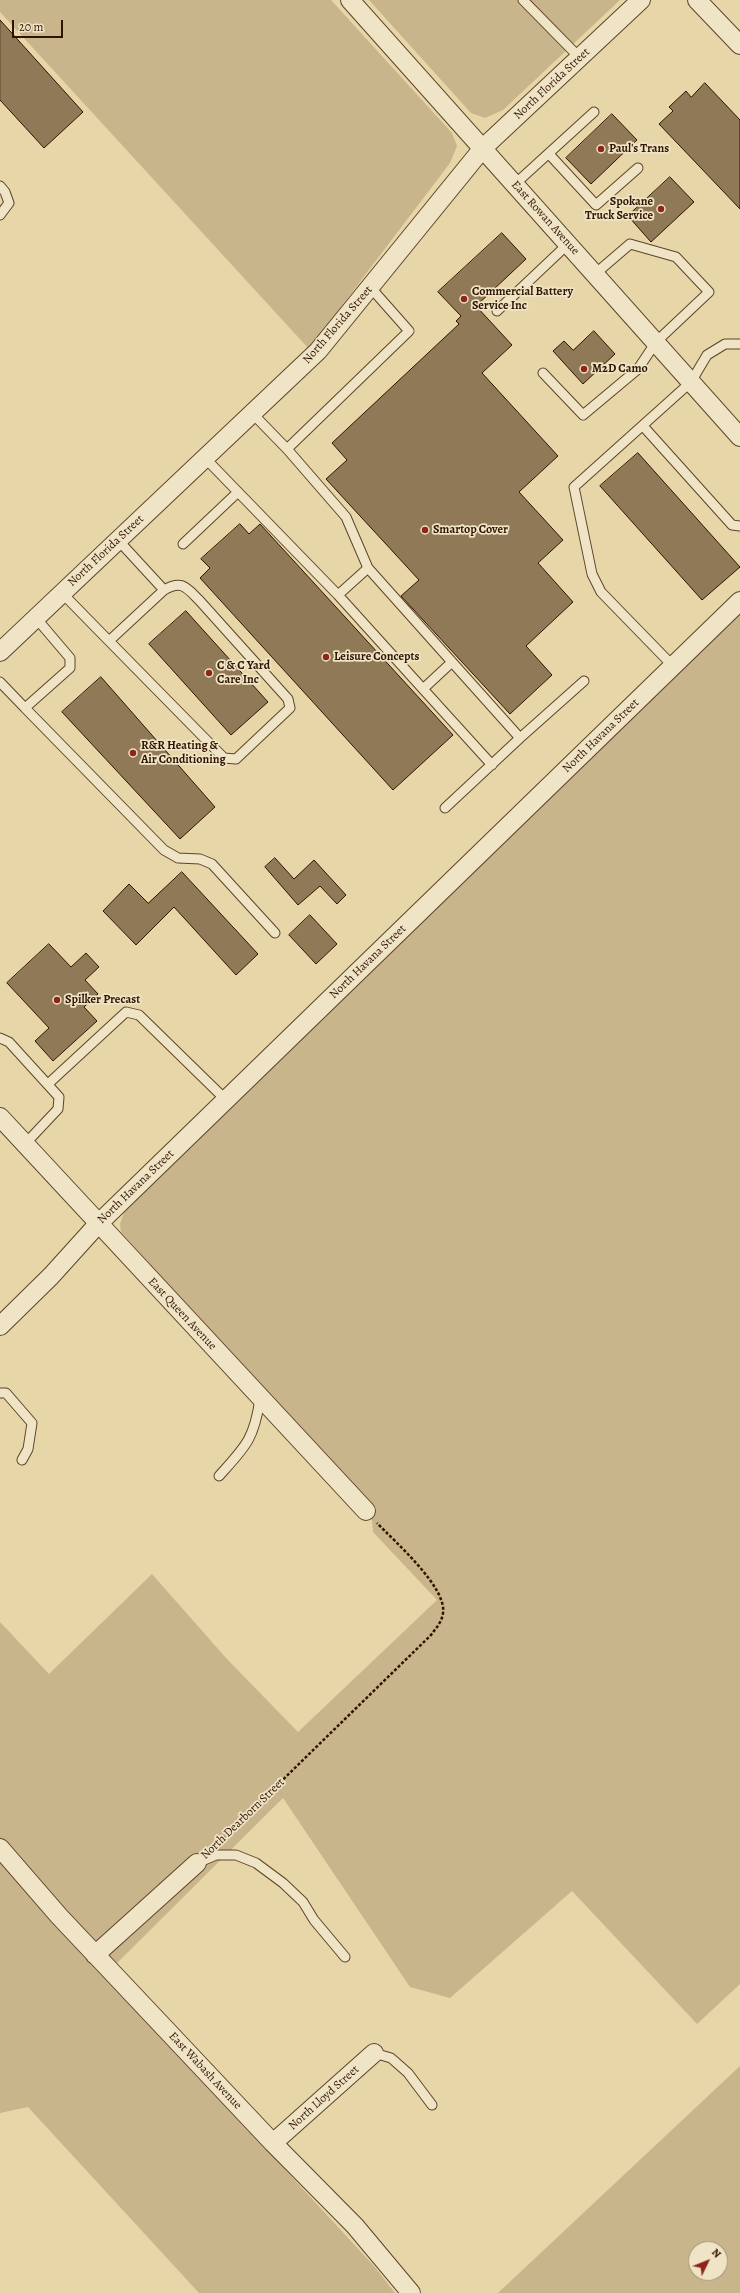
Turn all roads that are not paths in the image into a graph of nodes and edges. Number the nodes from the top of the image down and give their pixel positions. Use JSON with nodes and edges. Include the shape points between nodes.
{"nodes":[{"id":1,"x":350,"y":0,"type":"edge"},
{"id":2,"x":523,"y":0,"type":"edge"},
{"id":3,"x":641,"y":0,"type":"edge"},
{"id":4,"x":697,"y":0,"type":"edge"},
{"id":5,"x":740,"y":45,"type":"edge"},
{"id":6,"x":580,"y":58,"type":"junction"},
{"id":7,"x":594,"y":112,"type":"dead end"},
{"id":8,"x":483,"y":148,"type":"junction"},
{"id":9,"x":549,"y":154,"type":"junction"},
{"id":10,"x":638,"y":168,"type":"dead end"},
{"id":11,"x":515,"y":184,"type":"junction"},
{"id":12,"x":0,"y":186,"type":"edge"},
{"id":13,"x":0,"y":215,"type":"edge"},
{"id":14,"x":568,"y":244,"type":"junction"},
{"id":15,"x":595,"y":274,"type":"junction"},
{"id":16,"x":371,"y":288,"type":"junction"},
{"id":17,"x":496,"y":311,"type":"dead end"},
{"id":18,"x":656,"y":342,"type":"junction"},
{"id":19,"x":740,"y":344,"type":"edge"},
{"id":20,"x":543,"y":373,"type":"dead end"},
{"id":21,"x":691,"y":382,"type":"junction"},
{"id":22,"x":252,"y":413,"type":"junction"},
{"id":23,"x":643,"y":426,"type":"junction"},
{"id":24,"x":740,"y":437,"type":"edge"},
{"id":25,"x":287,"y":449,"type":"junction"},
{"id":26,"x":205,"y":458,"type":"junction"},
{"id":27,"x":238,"y":492,"type":"junction"},
{"id":28,"x":740,"y":526,"type":"edge"},
{"id":29,"x":118,"y":540,"type":"junction"},
{"id":30,"x":183,"y":544,"type":"dead end"},
{"id":31,"x":368,"y":568,"type":"junction"},
{"id":32,"x":164,"y":590,"type":"junction"},
{"id":33,"x":62,"y":593,"type":"junction"},
{"id":34,"x":338,"y":595,"type":"junction"},
{"id":35,"x":740,"y":601,"type":"edge"},
{"id":36,"x":36,"y":618,"type":"junction"},
{"id":37,"x":109,"y":641,"type":"junction"},
{"id":38,"x":1,"y":647,"type":"edge"},
{"id":39,"x":452,"y":662,"type":"junction"},
{"id":40,"x":673,"y":666,"type":"junction"},
{"id":41,"x":584,"y":681,"type":"dead end"},
{"id":42,"x":0,"y":682,"type":"edge"},
{"id":43,"x":423,"y":689,"type":"junction"},
{"id":44,"x":25,"y":708,"type":"junction"},
{"id":45,"x":520,"y":738,"type":"junction"},
{"id":46,"x":492,"y":765,"type":"junction"},
{"id":47,"x":445,"y":808,"type":"dead end"},
{"id":48,"x":275,"y":933,"type":"dead end"},
{"id":49,"x":0,"y":1038,"type":"edge"},
{"id":50,"x":48,"y":1084,"type":"junction"},
{"id":51,"x":226,"y":1100,"type":"junction"},
{"id":52,"x":0,"y":1117,"type":"edge"},
{"id":53,"x":25,"y":1144,"type":"junction"},
{"id":54,"x":98,"y":1224,"type":"junction"},
{"id":55,"x":0,"y":1326,"type":"edge"},
{"id":56,"x":0,"y":1393,"type":"edge"},
{"id":57,"x":260,"y":1399,"type":"junction"},
{"id":58,"x":22,"y":1460,"type":"dead end"},
{"id":59,"x":219,"y":1476,"type":"dead end"},
{"id":60,"x":366,"y":1511,"type":"road end"},
{"id":61,"x":0,"y":1848,"type":"edge"},
{"id":62,"x":197,"y":1864,"type":"joint"},
{"id":63,"x":95,"y":1955,"type":"junction"},
{"id":64,"x":345,"y":1957,"type":"dead end"},
{"id":65,"x":374,"y":2053,"type":"joint"},
{"id":66,"x":432,"y":2105,"type":"dead end"},
{"id":67,"x":273,"y":2143,"type":"junction"},
{"id":68,"x":411,"y":2293,"type":"edge"}],
"edges":[{"from":1,"to":8,"type":"street","name":"East Rowan Avenue"},
{"from":2,"to":6,"type":"lane"},
{"from":3,"to":6,"type":"street","name":"North Florida Street"},
{"from":4,"to":5,"type":"street"},
{"from":6,"to":8,"type":"street","name":"North Florida Street"},
{"from":7,"to":9,"type":"lane"},
{"from":8,"to":11,"type":"street","name":"East Rowan Avenue"},
{"from":8,"to":16,"type":"street","name":"North Florida Street"},
{"from":9,"to":10,"type":"lane","via":[[596,205]]},
{"from":9,"to":11,"type":"lane"},
{"from":11,"to":14,"type":"street","name":"East Rowan Avenue"},
{"from":12,"to":13,"type":"lane","via":[[9,203]]},
{"from":14,"to":15,"type":"street","name":"East Rowan Avenue"},
{"from":14,"to":17,"type":"lane"},
{"from":15,"to":18,"type":"street","name":"East Rowan Avenue"},
{"from":15,"to":18,"type":"lane","via":[[630,244],[676,257],[709,292]]},
{"from":16,"to":22,"type":"street","name":"North Florida Street","via":[[318,351]]},
{"from":16,"to":25,"type":"lane","via":[[409,330]]},
{"from":18,"to":20,"type":"lane","via":[[638,368],[583,415]]},
{"from":18,"to":21,"type":"street","name":"East Rowan Avenue"},
{"from":19,"to":21,"type":"lane","via":[[725,344],[707,355]]},
{"from":21,"to":23,"type":"lane"},
{"from":21,"to":24,"type":"street","name":"East Rowan Avenue"},
{"from":22,"to":25,"type":"lane"},
{"from":22,"to":26,"type":"street","name":"North Florida Street"},
{"from":23,"to":28,"type":"lane","via":[[732,525]]},
{"from":23,"to":40,"type":"lane","via":[[574,487],[592,574],[601,592]]},
{"from":25,"to":31,"type":"lane","via":[[346,517]]},
{"from":26,"to":27,"type":"lane"},
{"from":26,"to":29,"type":"street","name":"North Florida Street"},
{"from":27,"to":30,"type":"lane"},
{"from":27,"to":34,"type":"lane"},
{"from":29,"to":32,"type":"lane"},
{"from":29,"to":33,"type":"street","name":"North Florida Street"},
{"from":31,"to":34,"type":"lane"},
{"from":31,"to":39,"type":"lane"},
{"from":32,"to":37,"type":"lane"},
{"from":32,"to":37,"type":"lane","via":[[174,584],[183,585],[288,699],[290,708],[236,759],[224,758]]},
{"from":33,"to":36,"type":"street","name":"North Florida Street"},
{"from":33,"to":37,"type":"lane"},
{"from":34,"to":43,"type":"lane"},
{"from":35,"to":40,"type":"street","name":"North Havana Street"},
{"from":36,"to":38,"type":"street","name":"North Florida Street"},
{"from":36,"to":44,"type":"lane","via":[[70,658],[70,668]]},
{"from":39,"to":43,"type":"lane"},
{"from":39,"to":45,"type":"lane"},
{"from":40,"to":51,"type":"street","name":"North Havana Street"},
{"from":41,"to":45,"type":"lane"},
{"from":42,"to":44,"type":"lane"},
{"from":43,"to":46,"type":"lane"},
{"from":44,"to":48,"type":"lane","via":[[164,850],[178,858],[200,859],[212,864]]},
{"from":45,"to":46,"type":"lane"},
{"from":46,"to":47,"type":"lane"},
{"from":49,"to":50,"type":"lane","via":[[9,1042]]},
{"from":50,"to":51,"type":"lane","via":[[126,1012],[139,1016]]},
{"from":50,"to":53,"type":"lane","via":[[59,1097],[58,1109]]},
{"from":51,"to":54,"type":"street","name":"North Havana Street"},
{"from":52,"to":53,"type":"street","name":"East Queen Avenue"},
{"from":53,"to":54,"type":"street","name":"East Queen Avenue"},
{"from":54,"to":55,"type":"street","name":"North Havana Street","via":[[51,1276]]},
{"from":54,"to":57,"type":"street","name":"East Queen Avenue"},
{"from":56,"to":58,"type":"lane","via":[[6,1393],[12,1398],[32,1423],[28,1449]]},
{"from":57,"to":59,"type":"lane","via":[[256,1424],[247,1444]]},
{"from":57,"to":60,"type":"street","name":"East Queen Avenue"},
{"from":61,"to":63,"type":"street","name":"East Wabash Avenue"},
{"from":62,"to":63,"type":"street","name":"North Dearborn Street"},
{"from":62,"to":64,"type":"lane","via":[[216,1855],[236,1855],[256,1863],[283,1882],[303,1902],[314,1920]]},
{"from":63,"to":67,"type":"street","name":"East Wabash Avenue"},
{"from":65,"to":66,"type":"lane","via":[[392,2058],[408,2073]]},
{"from":65,"to":67,"type":"street","name":"North Lloyd Street"},
{"from":67,"to":68,"type":"street","name":"East Wabash Avenue","via":[[355,2226]]}]}
